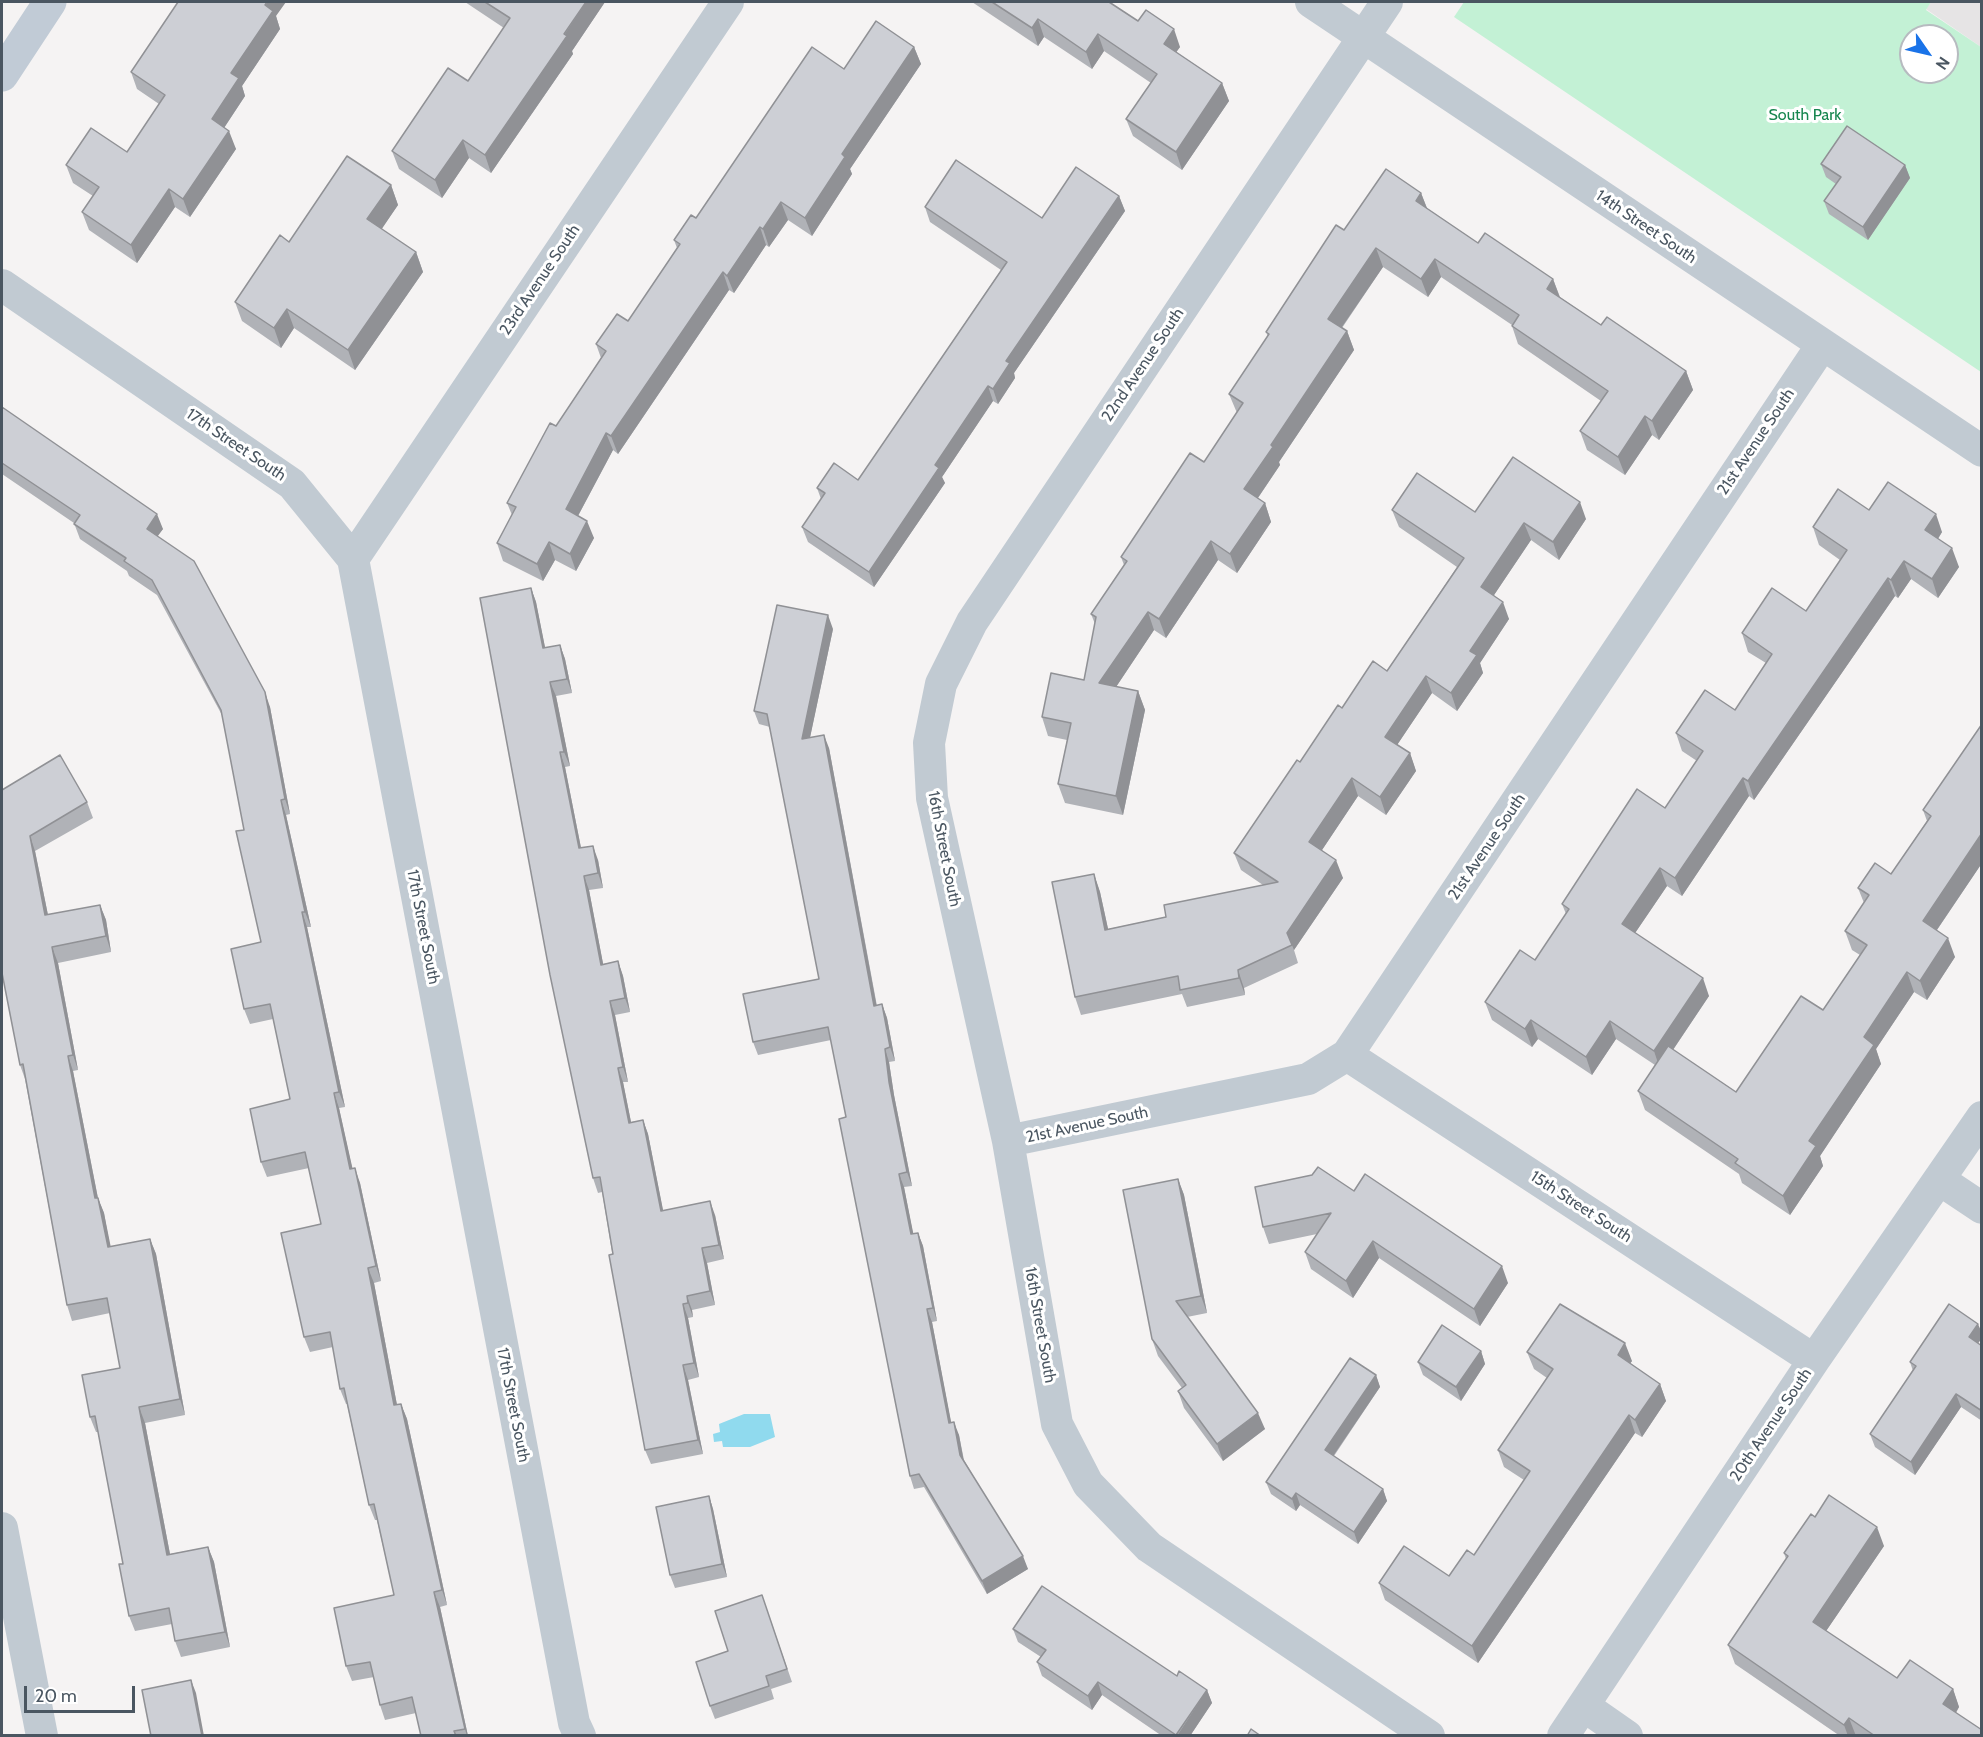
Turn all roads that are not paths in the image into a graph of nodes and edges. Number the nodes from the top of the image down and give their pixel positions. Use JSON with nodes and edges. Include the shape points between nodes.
{"nodes":[{"id":1,"x":50,"y":2,"type":"edge"},
{"id":2,"x":728,"y":2,"type":"edge"},
{"id":3,"x":1311,"y":2,"type":"edge"},
{"id":4,"x":1387,"y":2,"type":"edge"},
{"id":5,"x":1363,"y":36,"type":"junction"},
{"id":6,"x":2,"y":75,"type":"edge"},
{"id":7,"x":2,"y":285,"type":"edge"},
{"id":8,"x":1822,"y":345,"type":"junction"},
{"id":9,"x":1982,"y":451,"type":"edge"},
{"id":10,"x":353,"y":559,"type":"junction"},
{"id":11,"x":929,"y":743,"type":"joint"},
{"id":12,"x":1347,"y":1055,"type":"junction"},
{"id":13,"x":1982,"y":1117,"type":"edge"},
{"id":14,"x":1008,"y":1141,"type":"junction"},
{"id":15,"x":1940,"y":1180,"type":"junction"},
{"id":16,"x":1982,"y":1208,"type":"edge"},
{"id":17,"x":1814,"y":1360,"type":"junction"},
{"id":18,"x":2,"y":1528,"type":"edge"},
{"id":19,"x":1584,"y":1706,"type":"junction"},
{"id":20,"x":42,"y":1736,"type":"edge"},
{"id":21,"x":580,"y":1736,"type":"edge"},
{"id":22,"x":1429,"y":1736,"type":"edge"},
{"id":23,"x":1563,"y":1736,"type":"edge"},
{"id":24,"x":1627,"y":1736,"type":"edge"}],
"edges":[{"from":1,"to":6,"type":"street"},
{"from":2,"to":10,"type":"street","name":"23rd Avenue South"},
{"from":3,"to":5,"type":"street","name":"14th Street South"},
{"from":4,"to":5,"type":"street","name":"22nd Avenue South"},
{"from":5,"to":8,"type":"street","name":"14th Street South"},
{"from":5,"to":11,"type":"street","name":"22nd Avenue South","via":[[972,622],[941,684]]},
{"from":7,"to":10,"type":"street","name":"17th Street South","via":[[292,484]]},
{"from":8,"to":9,"type":"street","name":"14th Street South"},
{"from":8,"to":12,"type":"street","name":"21st Avenue South"},
{"from":10,"to":21,"type":"street","name":"17th Street South","via":[[574,1723]]},
{"from":11,"to":14,"type":"street","name":"16th Street South","via":[[932,798]]},
{"from":12,"to":14,"type":"street","name":"21st Avenue South","via":[[1308,1079]]},
{"from":12,"to":17,"type":"street","name":"15th Street South"},
{"from":13,"to":15,"type":"street","name":"20th Avenue South"},
{"from":14,"to":22,"type":"street","name":"16th Street South","via":[[1057,1424],[1088,1484],[1149,1546]]},
{"from":15,"to":16,"type":"street"},
{"from":15,"to":17,"type":"street","name":"20th Avenue South"},
{"from":17,"to":19,"type":"street","name":"20th Avenue South"},
{"from":18,"to":20,"type":"street"},
{"from":19,"to":23,"type":"street","name":"20th Avenue South"},
{"from":19,"to":24,"type":"street"}]}
